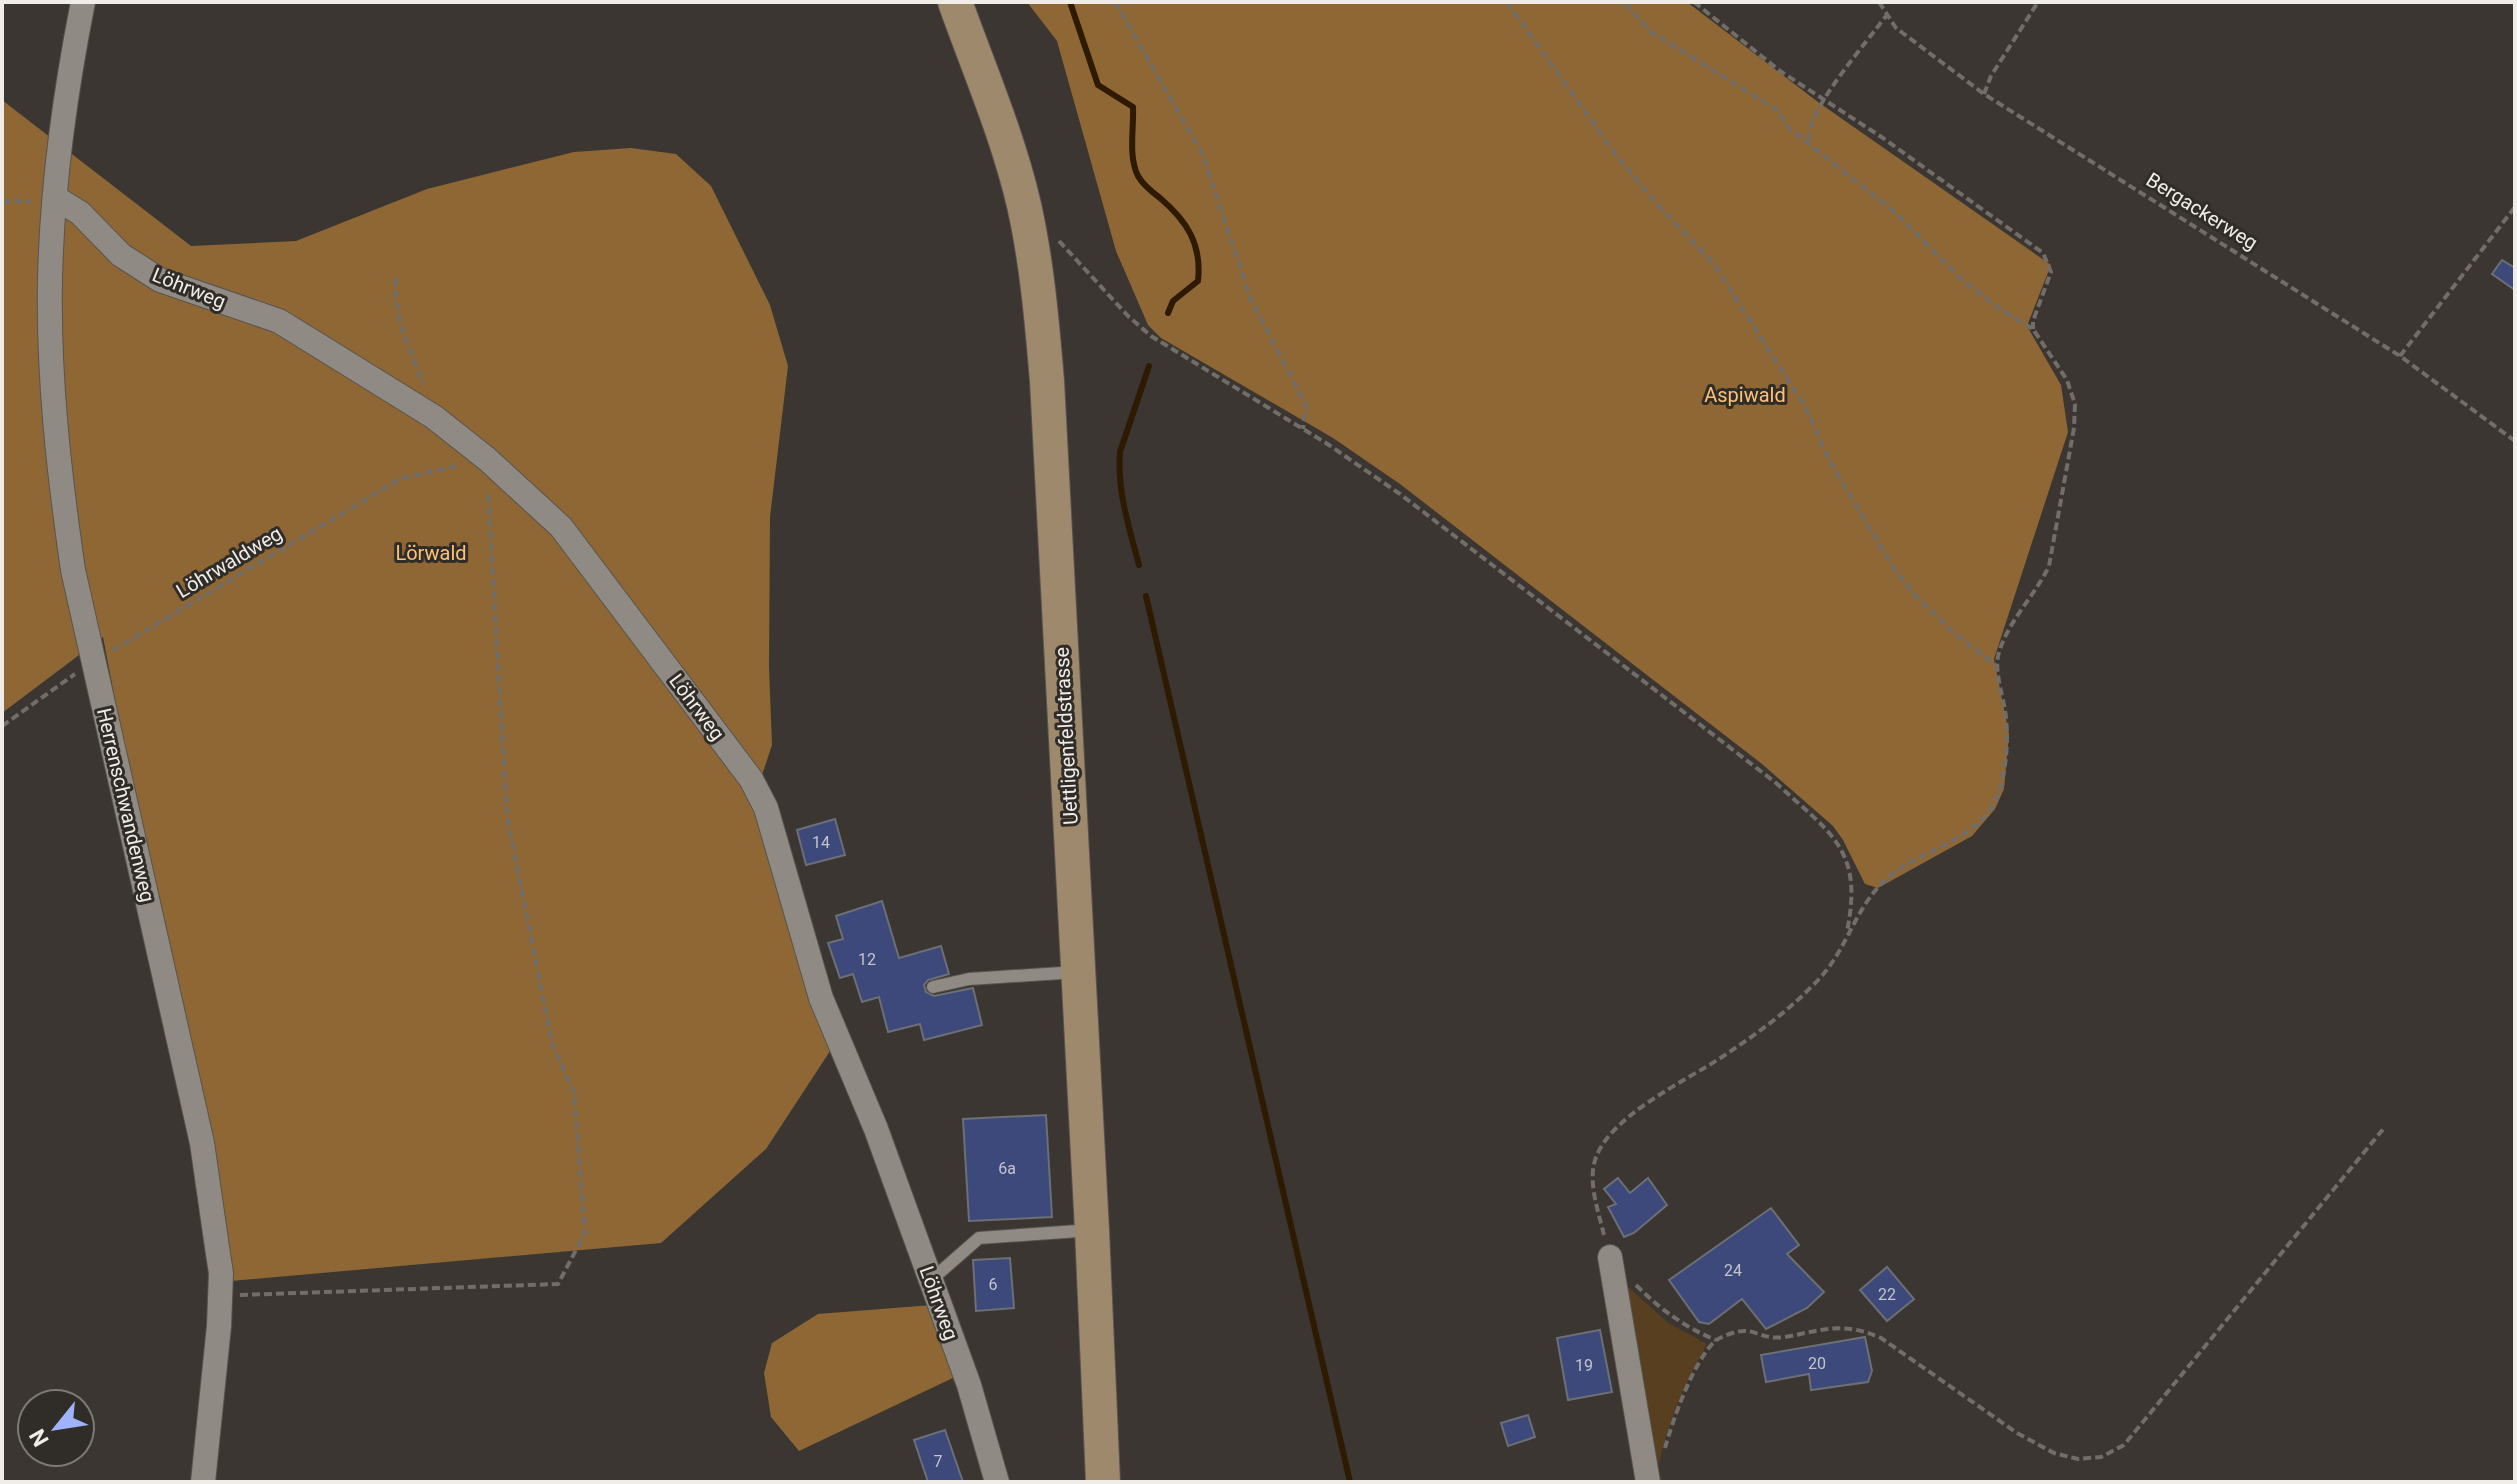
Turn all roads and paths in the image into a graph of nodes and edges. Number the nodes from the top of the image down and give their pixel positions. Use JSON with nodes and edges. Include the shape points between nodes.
{"nodes":[{"id":1,"x":83,"y":2,"type":"edge"},
{"id":2,"x":955,"y":2,"type":"edge"},
{"id":3,"x":1115,"y":2,"type":"edge"},
{"id":4,"x":1507,"y":2,"type":"edge"},
{"id":5,"x":1623,"y":2,"type":"edge"},
{"id":6,"x":1694,"y":2,"type":"edge"},
{"id":7,"x":1879,"y":2,"type":"edge"},
{"id":8,"x":2038,"y":2,"type":"edge"},
{"id":9,"x":1886,"y":16,"type":"junction"},
{"id":10,"x":1984,"y":94,"type":"junction"},
{"id":11,"x":1824,"y":100,"type":"junction"},
{"id":12,"x":1809,"y":141,"type":"junction"},
{"id":13,"x":56,"y":198,"type":"junction"},
{"id":14,"x":2,"y":202,"type":"edge"},
{"id":15,"x":2515,"y":207,"type":"edge"},
{"id":16,"x":1055,"y":237,"type":"dead end"},
{"id":17,"x":396,"y":278,"type":"dead end"},
{"id":18,"x":2033,"y":329,"type":"junction"},
{"id":19,"x":2400,"y":356,"type":"junction"},
{"id":20,"x":434,"y":417,"type":"junction"},
{"id":21,"x":1303,"y":429,"type":"junction"},
{"id":22,"x":2515,"y":441,"type":"edge"},
{"id":23,"x":487,"y":459,"type":"junction"},
{"id":24,"x":94,"y":661,"type":"junction"},
{"id":25,"x":1998,"y":667,"type":"junction"},
{"id":26,"x":2,"y":726,"type":"edge"},
{"id":27,"x":1847,"y":933,"type":"junction"},
{"id":28,"x":1079,"y":971,"type":"junction"},
{"id":29,"x":933,"y":987,"type":"dead end"},
{"id":30,"x":2384,"y":1128,"type":"dead end"},
{"id":31,"x":1092,"y":1230,"type":"junction"},
{"id":32,"x":1610,"y":1257,"type":"junction"},
{"id":33,"x":931,"y":1280,"type":"junction"},
{"id":34,"x":221,"y":1295,"type":"junction"},
{"id":35,"x":1716,"y":1340,"type":"junction"},
{"id":36,"x":1664,"y":1457,"type":"dead end"},
{"id":37,"x":203,"y":1482,"type":"edge"},
{"id":38,"x":997,"y":1482,"type":"edge"},
{"id":39,"x":1103,"y":1482,"type":"edge"},
{"id":40,"x":1648,"y":1482,"type":"edge"}],
"edges":[{"from":1,"to":13,"type":"street","name":"Herrenschwandenweg","via":[[61,126]]},
{"from":2,"to":28,"type":"main road","name":"Uettligenfeldstrasse","via":[[1010,155],[1039,294]]},
{"from":3,"to":21,"type":"path","via":[[1202,153],[1251,300],[1306,405]]},
{"from":4,"to":25,"type":"path","via":[[1616,155],[1714,264],[1807,410],[1829,460],[1893,567],[1944,623]]},
{"from":5,"to":12,"type":"path","via":[[1650,31],[1777,110],[1789,128]]},
{"from":6,"to":11,"type":"path"},
{"from":7,"to":9,"type":"path","name":"Bergackerweg"},
{"from":8,"to":10,"type":"path"},
{"from":9,"to":10,"type":"path","name":"Bergackerweg","via":[[1916,45]]},
{"from":9,"to":11,"type":"path"},
{"from":10,"to":19,"type":"path","name":"Bergackerweg"},
{"from":11,"to":12,"type":"path","via":[[1807,130]]},
{"from":11,"to":18,"type":"path","via":[[2043,253],[2051,272]]},
{"from":12,"to":18,"type":"path","via":[[1896,213],[1960,278]]},
{"from":13,"to":14,"type":"path"},
{"from":13,"to":20,"type":"street","name":"Löhrweg","via":[[80,213],[121,255],[160,280],[279,321]]},
{"from":13,"to":24,"type":"street","name":"Herrenschwandenweg","via":[[50,278],[52,385],[73,570]]},
{"from":15,"to":19,"type":"path"},
{"from":16,"to":21,"type":"path","via":[[1151,336]]},
{"from":17,"to":20,"type":"path","via":[[398,314]]},
{"from":18,"to":25,"type":"path","via":[[2067,380],[2075,404],[2074,428],[2049,566],[2006,636]]},
{"from":19,"to":22,"type":"path","name":"Bergackerweg"},
{"from":20,"to":23,"type":"street","name":"Löhrweg"},
{"from":21,"to":27,"type":"path","via":[[1400,494],[1776,783],[1832,835],[1849,863]]},
{"from":23,"to":24,"type":"path","name":"Löhrwaldweg","via":[[400,479]]},
{"from":23,"to":33,"type":"street","name":"Löhrweg","via":[[561,527],[751,779],[766,808],[821,998]]},
{"from":23,"to":34,"type":"path","via":[[507,816],[552,1043],[574,1093],[585,1233],[558,1284]]},
{"from":24,"to":26,"type":"path","name":"Löhrwaldweg"},
{"from":24,"to":34,"type":"street","name":"Herrenschwandenweg","via":[[202,1143]]},
{"from":25,"to":27,"type":"path","via":[[2007,735],[1992,807],[1962,834],[1887,878]]},
{"from":27,"to":32,"type":"path","via":[[1826,971],[1799,999],[1637,1111],[1603,1144],[1593,1180]]},
{"from":28,"to":29,"type":"lane","via":[[969,979]]},
{"from":28,"to":31,"type":"main road","name":"Uettligenfeldstrasse"},
{"from":30,"to":35,"type":"path","via":[[2124,1445],[2101,1457],[2054,1453],[1859,1328],[1770,1339],[1744,1330]]},
{"from":31,"to":33,"type":"lane","via":[[979,1238]]},
{"from":31,"to":39,"type":"main road","name":"Uettligenfeldstrasse"},
{"from":32,"to":35,"type":"path","via":[[1654,1303],[1688,1328]]},
{"from":32,"to":40,"type":"street"},
{"from":33,"to":38,"type":"street","name":"Löhrweg"},
{"from":34,"to":37,"type":"street","name":"Herrenschwandenweg"},
{"from":35,"to":36,"type":"path","via":[[1679,1406]]}]}
